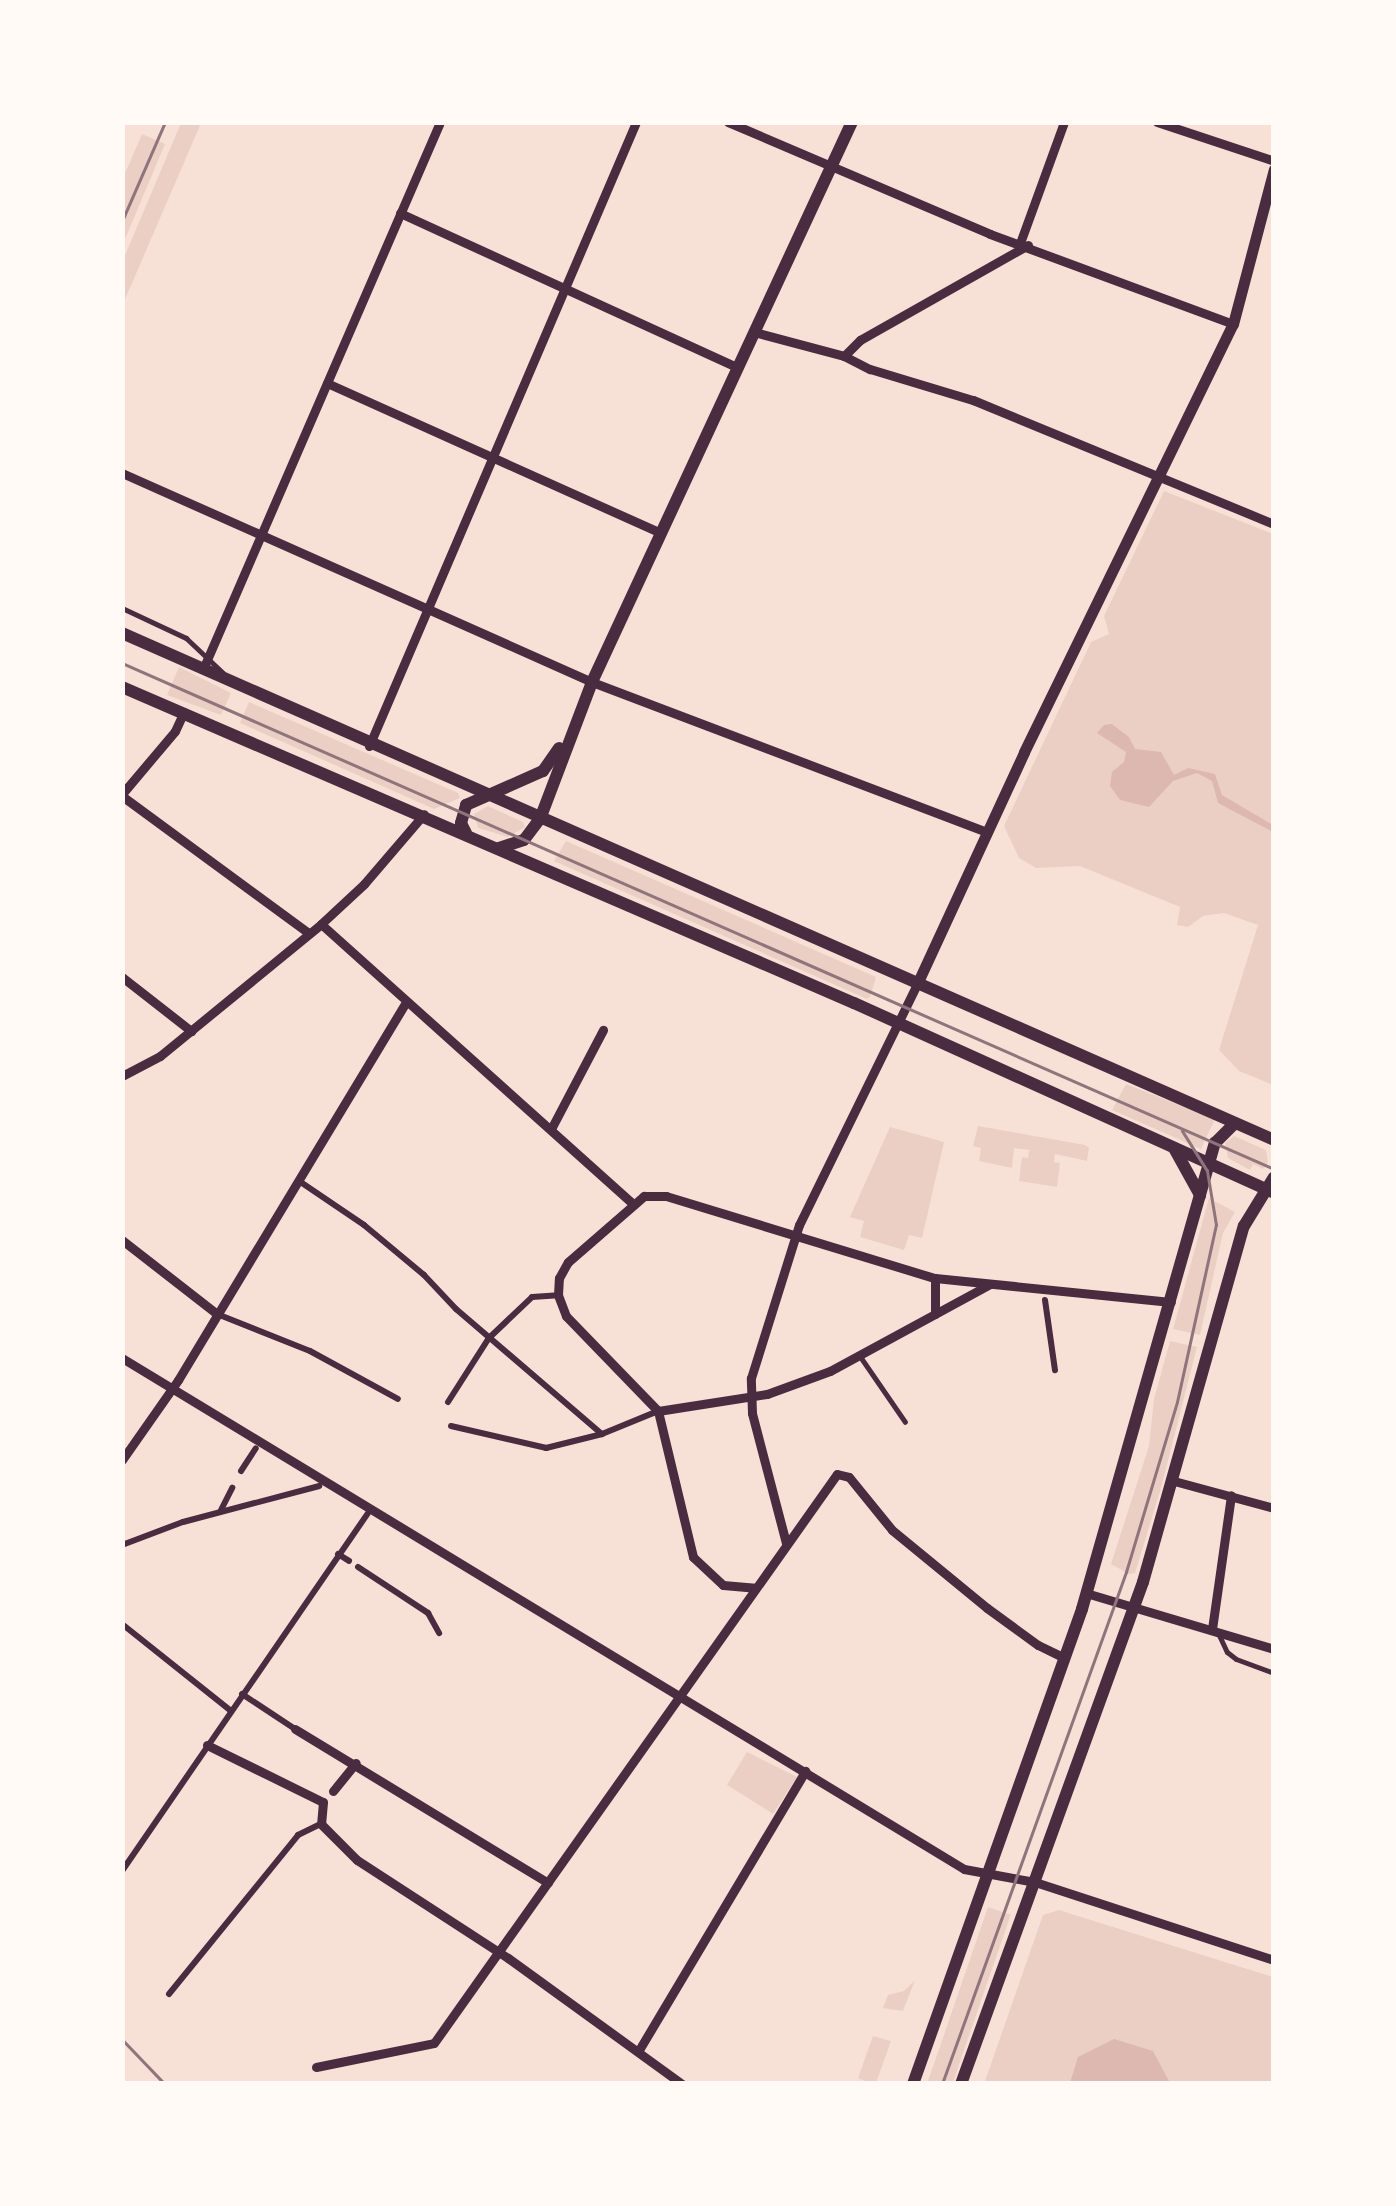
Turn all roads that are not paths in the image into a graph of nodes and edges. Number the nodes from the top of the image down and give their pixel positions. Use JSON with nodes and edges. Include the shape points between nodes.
{"nodes":[{"id":1,"x":440,"y":122,"type":"edge"},
{"id":2,"x":636,"y":122,"type":"edge"},
{"id":3,"x":728,"y":122,"type":"edge"},
{"id":4,"x":852,"y":122,"type":"edge"},
{"id":5,"x":1064,"y":122,"type":"edge"},
{"id":6,"x":1157,"y":122,"type":"edge"},
{"id":7,"x":1274,"y":165,"type":"edge"},
{"id":8,"x":832,"y":168,"type":"junction"},
{"id":9,"x":400,"y":213,"type":"junction"},
{"id":10,"x":1024,"y":244,"type":"junction"},
{"id":11,"x":564,"y":289,"type":"junction"},
{"id":12,"x":1233,"y":324,"type":"junction"},
{"id":13,"x":754,"y":332,"type":"junction"},
{"id":14,"x":844,"y":356,"type":"junction"},
{"id":15,"x":737,"y":367,"type":"junction"},
{"id":16,"x":328,"y":383,"type":"junction"},
{"id":17,"x":492,"y":455,"type":"junction"},
{"id":18,"x":122,"y":473,"type":"edge"},
{"id":19,"x":1160,"y":478,"type":"junction"},
{"id":20,"x":1274,"y":524,"type":"edge"},
{"id":21,"x":659,"y":532,"type":"junction"},
{"id":22,"x":264,"y":534,"type":"junction"},
{"id":23,"x":122,"y":608,"type":"edge"},
{"id":24,"x":426,"y":608,"type":"junction"},
{"id":25,"x":122,"y":633,"type":"edge"},
{"id":26,"x":206,"y":664,"type":"junction"},
{"id":27,"x":592,"y":682,"type":"junction"},
{"id":28,"x":122,"y":687,"type":"edge"},
{"id":29,"x":184,"y":712,"type":"junction"},
{"id":30,"x":569,"y":734,"type":"junction"},
{"id":31,"x":369,"y":746,"type":"junction"},
{"id":32,"x":122,"y":795,"type":"edge"},
{"id":33,"x":486,"y":797,"type":"junction"},
{"id":34,"x":461,"y":812,"type":"junction"},
{"id":35,"x":424,"y":814,"type":"junction"},
{"id":36,"x":540,"y":819,"type":"junction"},
{"id":37,"x":987,"y":832,"type":"junction"},
{"id":38,"x":466,"y":833,"type":"junction"},
{"id":39,"x":499,"y":848,"type":"junction"},
{"id":40,"x":321,"y":924,"type":"junction"},
{"id":41,"x":307,"y":932,"type":"junction"},
{"id":42,"x":122,"y":977,"type":"edge"},
{"id":43,"x":917,"y":984,"type":"junction"},
{"id":44,"x":406,"y":1002,"type":"junction"},
{"id":45,"x":898,"y":1026,"type":"junction"},
{"id":46,"x":603,"y":1030,"type":"dead end"},
{"id":47,"x":191,"y":1031,"type":"junction"},
{"id":48,"x":122,"y":1076,"type":"edge"},
{"id":49,"x":1235,"y":1122,"type":"junction"},
{"id":50,"x":552,"y":1129,"type":"junction"},
{"id":51,"x":1274,"y":1140,"type":"edge"},
{"id":52,"x":1172,"y":1146,"type":"junction"},
{"id":53,"x":1214,"y":1161,"type":"junction"},
{"id":54,"x":302,"y":1182,"type":"dead end"},
{"id":55,"x":1271,"y":1187,"type":"edge"},
{"id":56,"x":1200,"y":1195,"type":"junction"},
{"id":57,"x":632,"y":1202,"type":"junction"},
{"id":58,"x":796,"y":1235,"type":"junction"},
{"id":59,"x":122,"y":1240,"type":"edge"},
{"id":60,"x":935,"y":1278,"type":"junction"},
{"id":61,"x":993,"y":1282,"type":"junction"},
{"id":62,"x":558,"y":1295,"type":"junction"},
{"id":63,"x":1044,"y":1300,"type":"dead end"},
{"id":64,"x":1171,"y":1302,"type":"junction"},
{"id":65,"x":218,"y":1314,"type":"junction"},
{"id":66,"x":936,"y":1314,"type":"junction"},
{"id":67,"x":488,"y":1338,"type":"junction"},
{"id":68,"x":859,"y":1355,"type":"junction"},
{"id":69,"x":122,"y":1358,"type":"edge"},
{"id":70,"x":1055,"y":1370,"type":"dead end"},
{"id":71,"x":172,"y":1389,"type":"junction"},
{"id":72,"x":748,"y":1394,"type":"junction"},
{"id":73,"x":398,"y":1399,"type":"dead end"},
{"id":74,"x":448,"y":1402,"type":"dead end"},
{"id":75,"x":658,"y":1412,"type":"junction"},
{"id":76,"x":906,"y":1422,"type":"dead end"},
{"id":77,"x":451,"y":1426,"type":"dead end"},
{"id":78,"x":602,"y":1434,"type":"junction"},
{"id":79,"x":256,"y":1448,"type":"dead end"},
{"id":80,"x":122,"y":1460,"type":"edge"},
{"id":81,"x":242,"y":1472,"type":"dead end"},
{"id":82,"x":1174,"y":1481,"type":"junction"},
{"id":83,"x":319,"y":1486,"type":"dead end"},
{"id":84,"x":232,"y":1488,"type":"dead end"},
{"id":85,"x":1231,"y":1495,"type":"junction"},
{"id":86,"x":1274,"y":1508,"type":"edge"},
{"id":87,"x":220,"y":1512,"type":"junction"},
{"id":88,"x":368,"y":1513,"type":"dead end"},
{"id":89,"x":122,"y":1544,"type":"edge"},
{"id":90,"x":786,"y":1545,"type":"junction"},
{"id":91,"x":338,"y":1554,"type":"junction"},
{"id":92,"x":349,"y":1561,"type":"dead end"},
{"id":93,"x":358,"y":1567,"type":"dead end"},
{"id":94,"x":755,"y":1588,"type":"junction"},
{"id":95,"x":1086,"y":1593,"type":"junction"},
{"id":96,"x":1134,"y":1607,"type":"junction"},
{"id":97,"x":122,"y":1624,"type":"edge"},
{"id":98,"x":1215,"y":1630,"type":"junction"},
{"id":99,"x":438,"y":1632,"type":"dead end"},
{"id":100,"x":1274,"y":1648,"type":"edge"},
{"id":101,"x":1065,"y":1658,"type":"junction"},
{"id":102,"x":1274,"y":1673,"type":"edge"},
{"id":103,"x":242,"y":1694,"type":"junction"},
{"id":104,"x":678,"y":1697,"type":"junction"},
{"id":105,"x":231,"y":1712,"type":"junction"},
{"id":106,"x":296,"y":1729,"type":"joint"},
{"id":107,"x":207,"y":1745,"type":"junction"},
{"id":108,"x":356,"y":1764,"type":"junction"},
{"id":109,"x":805,"y":1771,"type":"junction"},
{"id":110,"x":327,"y":1798,"type":"junction"},
{"id":111,"x":321,"y":1824,"type":"junction"},
{"id":112,"x":123,"y":1869,"type":"edge"},
{"id":113,"x":988,"y":1873,"type":"junction"},
{"id":114,"x":548,"y":1882,"type":"junction"},
{"id":115,"x":1034,"y":1882,"type":"junction"},
{"id":116,"x":499,"y":1952,"type":"junction"},
{"id":117,"x":1274,"y":1960,"type":"edge"},
{"id":118,"x":168,"y":1994,"type":"dead end"},
{"id":119,"x":639,"y":2050,"type":"junction"},
{"id":120,"x":316,"y":2067,"type":"dead end"},
{"id":121,"x":682,"y":2084,"type":"edge"},
{"id":122,"x":913,"y":2084,"type":"edge"},
{"id":123,"x":961,"y":2084,"type":"edge"}],
"edges":[{"from":1,"to":9,"type":"street"},
{"from":2,"to":11,"type":"street"},
{"from":3,"to":8,"type":"street"},
{"from":4,"to":8,"type":"main road"},
{"from":5,"to":10,"type":"street"},
{"from":6,"to":7,"type":"street"},
{"from":7,"to":12,"type":"street"},
{"from":8,"to":10,"type":"street"},
{"from":8,"to":13,"type":"main road"},
{"from":9,"to":11,"type":"street"},
{"from":9,"to":16,"type":"street"},
{"from":10,"to":12,"type":"street"},
{"from":10,"to":14,"type":"street","via":[[860,340]]},
{"from":11,"to":15,"type":"street"},
{"from":11,"to":17,"type":"street"},
{"from":12,"to":19,"type":"street"},
{"from":13,"to":14,"type":"street"},
{"from":13,"to":15,"type":"main road"},
{"from":14,"to":19,"type":"street","via":[[972,400]]},
{"from":15,"to":21,"type":"main road"},
{"from":16,"to":17,"type":"street"},
{"from":16,"to":22,"type":"street"},
{"from":17,"to":21,"type":"street"},
{"from":17,"to":24,"type":"street"},
{"from":18,"to":22,"type":"street"},
{"from":19,"to":20,"type":"street"},
{"from":19,"to":37,"type":"street"},
{"from":21,"to":27,"type":"main road"},
{"from":22,"to":24,"type":"street"},
{"from":22,"to":26,"type":"street"},
{"from":23,"to":26,"type":"lane","via":[[186,638]]},
{"from":24,"to":27,"type":"street"},
{"from":24,"to":31,"type":"street"},
{"from":25,"to":26,"type":"main road"},
{"from":26,"to":31,"type":"main road","via":[[236,685]]},
{"from":27,"to":30,"type":"main road"},
{"from":27,"to":37,"type":"street"},
{"from":28,"to":29,"type":"main road"},
{"from":29,"to":32,"type":"street"},
{"from":29,"to":35,"type":"main road"},
{"from":30,"to":33,"type":"main road","via":[[543,771]]},
{"from":30,"to":36,"type":"main road"},
{"from":31,"to":33,"type":"main road"},
{"from":32,"to":41,"type":"street"},
{"from":33,"to":34,"type":"main road"},
{"from":33,"to":36,"type":"main road"},
{"from":34,"to":35,"type":"main road"},
{"from":34,"to":38,"type":"main road"},
{"from":35,"to":38,"type":"main road"},
{"from":35,"to":40,"type":"street"},
{"from":36,"to":39,"type":"main road","via":[[524,840]]},
{"from":36,"to":43,"type":"main road"},
{"from":37,"to":43,"type":"street"},
{"from":38,"to":39,"type":"main road"},
{"from":39,"to":45,"type":"main road"},
{"from":40,"to":41,"type":"street"},
{"from":40,"to":44,"type":"street"},
{"from":41,"to":47,"type":"street"},
{"from":42,"to":47,"type":"street"},
{"from":43,"to":45,"type":"street"},
{"from":43,"to":49,"type":"main road"},
{"from":44,"to":50,"type":"street"},
{"from":44,"to":65,"type":"street"},
{"from":45,"to":52,"type":"main road"},
{"from":45,"to":58,"type":"street"},
{"from":46,"to":50,"type":"street"},
{"from":47,"to":48,"type":"street"},
{"from":49,"to":51,"type":"main road"},
{"from":49,"to":53,"type":"main road","via":[[1219,1136]]},
{"from":50,"to":57,"type":"street"},
{"from":52,"to":53,"type":"main road"},
{"from":52,"to":56,"type":"main road"},
{"from":53,"to":55,"type":"main road"},
{"from":53,"to":56,"type":"main road"},
{"from":54,"to":67,"type":"street","via":[[379,1238]]},
{"from":55,"to":82,"type":"main road","via":[[1251,1210],[1229,1270]]},
{"from":56,"to":64,"type":"main road"},
{"from":57,"to":58,"type":"street","via":[[666,1196]]},
{"from":57,"to":62,"type":"street","via":[[568,1262]]},
{"from":58,"to":60,"type":"street"},
{"from":58,"to":72,"type":"street"},
{"from":59,"to":65,"type":"street"},
{"from":60,"to":61,"type":"street"},
{"from":60,"to":66,"type":"street"},
{"from":61,"to":64,"type":"street"},
{"from":61,"to":66,"type":"street"},
{"from":62,"to":67,"type":"street","via":[[532,1297]]},
{"from":62,"to":75,"type":"street","via":[[566,1316]]},
{"from":63,"to":70,"type":"street"},
{"from":64,"to":95,"type":"main road"},
{"from":65,"to":71,"type":"street"},
{"from":65,"to":73,"type":"street","via":[[310,1351]]},
{"from":66,"to":68,"type":"street"},
{"from":67,"to":74,"type":"street"},
{"from":67,"to":78,"type":"street"},
{"from":68,"to":72,"type":"street","via":[[767,1394]]},
{"from":68,"to":76,"type":"lane"},
{"from":69,"to":71,"type":"street"},
{"from":71,"to":80,"type":"street"},
{"from":71,"to":104,"type":"street"},
{"from":72,"to":75,"type":"street"},
{"from":72,"to":90,"type":"street"},
{"from":75,"to":78,"type":"street"},
{"from":75,"to":94,"type":"street","via":[[693,1557],[723,1585]]},
{"from":77,"to":78,"type":"street","via":[[546,1448]]},
{"from":79,"to":81,"type":"street"},
{"from":82,"to":85,"type":"street"},
{"from":82,"to":96,"type":"main road"},
{"from":83,"to":87,"type":"street"},
{"from":84,"to":87,"type":"street"},
{"from":85,"to":86,"type":"street"},
{"from":85,"to":98,"type":"street"},
{"from":87,"to":89,"type":"street"},
{"from":88,"to":91,"type":"street"},
{"from":90,"to":94,"type":"street"},
{"from":90,"to":101,"type":"street","via":[[830,1480],[842,1473],[892,1530],[1038,1646]]},
{"from":91,"to":92,"type":"street"},
{"from":91,"to":103,"type":"street"},
{"from":93,"to":99,"type":"street","via":[[428,1614]]},
{"from":94,"to":104,"type":"street"},
{"from":95,"to":96,"type":"street"},
{"from":95,"to":101,"type":"main road"},
{"from":96,"to":98,"type":"street"},
{"from":96,"to":115,"type":"main road"},
{"from":97,"to":105,"type":"street"},
{"from":98,"to":100,"type":"street"},
{"from":98,"to":102,"type":"lane","via":[[1226,1652]]},
{"from":101,"to":113,"type":"main road"},
{"from":103,"to":105,"type":"street"},
{"from":103,"to":106,"type":"street"},
{"from":104,"to":109,"type":"street"},
{"from":104,"to":114,"type":"street"},
{"from":105,"to":107,"type":"street"},
{"from":106,"to":108,"type":"street"},
{"from":107,"to":110,"type":"street"},
{"from":107,"to":112,"type":"street"},
{"from":108,"to":110,"type":"street"},
{"from":108,"to":114,"type":"street"},
{"from":109,"to":113,"type":"street","via":[[964,1869]]},
{"from":109,"to":119,"type":"street"},
{"from":110,"to":111,"type":"street"},
{"from":111,"to":116,"type":"street","via":[[357,1860]]},
{"from":111,"to":118,"type":"street","via":[[298,1835]]},
{"from":113,"to":115,"type":"street"},
{"from":113,"to":122,"type":"main road"},
{"from":114,"to":116,"type":"street"},
{"from":115,"to":117,"type":"street"},
{"from":115,"to":123,"type":"main road"},
{"from":116,"to":119,"type":"street"},
{"from":116,"to":120,"type":"street","via":[[430,2046]]},
{"from":119,"to":121,"type":"street"}]}
